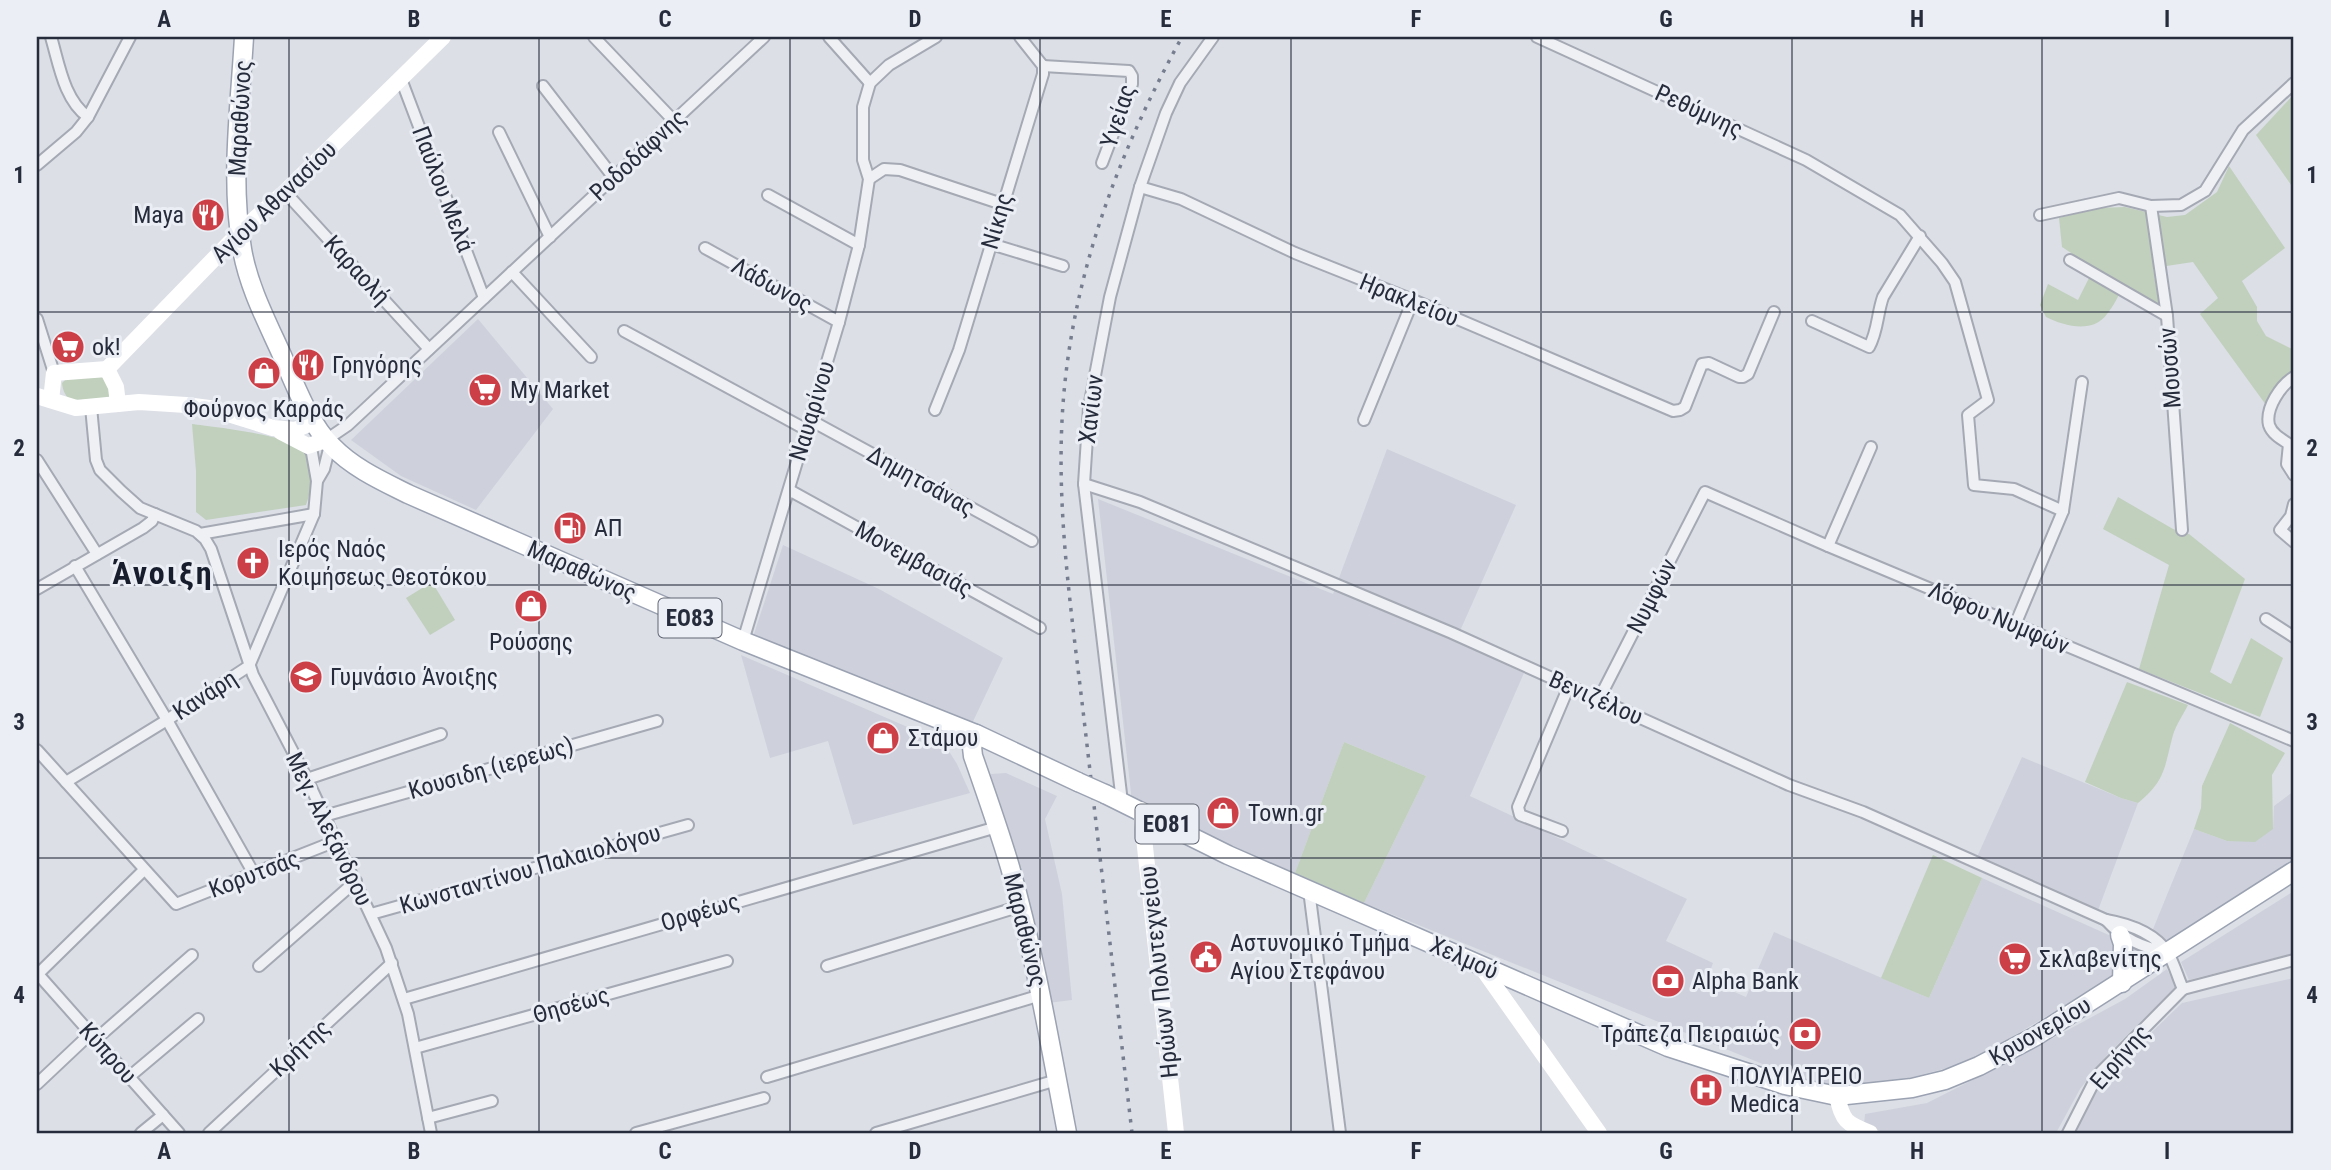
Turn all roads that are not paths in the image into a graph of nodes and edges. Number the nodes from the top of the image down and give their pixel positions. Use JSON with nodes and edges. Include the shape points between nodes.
{"nodes":[{"id":1,"x":51,"y":37,"type":"edge"},
{"id":2,"x":130,"y":37,"type":"edge"},
{"id":3,"x":244,"y":37,"type":"edge"},
{"id":4,"x":443,"y":37,"type":"edge"},
{"id":5,"x":594,"y":37,"type":"edge"},
{"id":6,"x":764,"y":37,"type":"edge"},
{"id":7,"x":829,"y":37,"type":"edge"},
{"id":8,"x":933,"y":37,"type":"edge"},
{"id":9,"x":1020,"y":37,"type":"edge"},
{"id":10,"x":1213,"y":37,"type":"edge"},
{"id":11,"x":1537,"y":37,"type":"edge"},
{"id":12,"x":1043,"y":66,"type":"junction"},
{"id":13,"x":401,"y":79,"type":"junction"},
{"id":14,"x":870,"y":83,"type":"junction"},
{"id":15,"x":2294,"y":83,"type":"edge"},
{"id":16,"x":543,"y":86,"type":"dead end"},
{"id":17,"x":88,"y":117,"type":"junction"},
{"id":18,"x":674,"y":121,"type":"junction"},
{"id":19,"x":499,"y":132,"type":"dead end"},
{"id":20,"x":1102,"y":163,"type":"dead end"},
{"id":21,"x":37,"y":166,"type":"edge"},
{"id":22,"x":614,"y":177,"type":"junction"},
{"id":23,"x":869,"y":179,"type":"junction"},
{"id":24,"x":1140,"y":187,"type":"junction"},
{"id":25,"x":285,"y":192,"type":"junction"},
{"id":26,"x":768,"y":195,"type":"dead end"},
{"id":27,"x":1002,"y":204,"type":"junction"},
{"id":28,"x":2151,"y":206,"type":"junction"},
{"id":29,"x":2040,"y":215,"type":"dead end"},
{"id":30,"x":240,"y":232,"type":"junction"},
{"id":31,"x":1920,"y":236,"type":"junction"},
{"id":32,"x":550,"y":237,"type":"junction"},
{"id":33,"x":991,"y":244,"type":"junction"},
{"id":34,"x":859,"y":245,"type":"junction"},
{"id":35,"x":705,"y":248,"type":"dead end"},
{"id":36,"x":2070,"y":260,"type":"dead end"},
{"id":37,"x":1063,"y":266,"type":"dead end"},
{"id":38,"x":512,"y":272,"type":"junction"},
{"id":39,"x":484,"y":298,"type":"junction"},
{"id":40,"x":1413,"y":300,"type":"junction"},
{"id":41,"x":1774,"y":312,"type":"dead end"},
{"id":42,"x":2167,"y":316,"type":"junction"},
{"id":43,"x":37,"y":320,"type":"edge"},
{"id":44,"x":1812,"y":321,"type":"dead end"},
{"id":45,"x":839,"y":322,"type":"junction"},
{"id":46,"x":624,"y":331,"type":"dead end"},
{"id":47,"x":429,"y":349,"type":"junction"},
{"id":48,"x":591,"y":357,"type":"dead end"},
{"id":49,"x":107,"y":369,"type":"junction"},
{"id":50,"x":54,"y":373,"type":"junction"},
{"id":51,"x":2294,"y":377,"type":"edge"},
{"id":52,"x":2082,"y":382,"type":"dead end"},
{"id":53,"x":44,"y":398,"type":"edge"},
{"id":54,"x":118,"y":404,"type":"junction"},
{"id":55,"x":90,"y":407,"type":"junction"},
{"id":56,"x":935,"y":410,"type":"dead end"},
{"id":57,"x":1364,"y":420,"type":"dead end"},
{"id":58,"x":314,"y":422,"type":"junction"},
{"id":59,"x":808,"y":425,"type":"junction"},
{"id":60,"x":273,"y":428,"type":"junction"},
{"id":61,"x":328,"y":443,"type":"junction"},
{"id":62,"x":308,"y":446,"type":"junction"},
{"id":63,"x":1871,"y":447,"type":"dead end"},
{"id":64,"x":37,"y":460,"type":"edge"},
{"id":65,"x":2294,"y":475,"type":"edge"},
{"id":66,"x":317,"y":481,"type":"junction"},
{"id":67,"x":1084,"y":484,"type":"junction"},
{"id":68,"x":789,"y":490,"type":"junction"},
{"id":69,"x":1705,"y":492,"type":"joint"},
{"id":70,"x":2294,"y":504,"type":"edge"},
{"id":71,"x":2063,"y":510,"type":"junction"},
{"id":72,"x":155,"y":514,"type":"junction"},
{"id":73,"x":314,"y":514,"type":"junction"},
{"id":74,"x":2182,"y":530,"type":"dead end"},
{"id":75,"x":200,"y":534,"type":"junction"},
{"id":76,"x":1031,"y":541,"type":"dead end"},
{"id":77,"x":2294,"y":542,"type":"edge"},
{"id":78,"x":1828,"y":546,"type":"junction"},
{"id":79,"x":97,"y":554,"type":"junction"},
{"id":80,"x":75,"y":566,"type":"junction"},
{"id":81,"x":37,"y":589,"type":"edge"},
{"id":82,"x":2266,"y":618,"type":"dead end"},
{"id":83,"x":2015,"y":625,"type":"junction"},
{"id":84,"x":1040,"y":628,"type":"dead end"},
{"id":85,"x":2294,"y":637,"type":"edge"},
{"id":86,"x":743,"y":641,"type":"junction"},
{"id":87,"x":249,"y":666,"type":"junction"},
{"id":88,"x":1569,"y":687,"type":"junction"},
{"id":89,"x":1599,"y":699,"type":"junction"},
{"id":90,"x":167,"y":720,"type":"junction"},
{"id":91,"x":657,"y":720,"type":"dead end"},
{"id":92,"x":440,"y":734,"type":"dead end"},
{"id":93,"x":976,"y":734,"type":"junction"},
{"id":94,"x":2294,"y":741,"type":"edge"},
{"id":95,"x":37,"y":750,"type":"edge"},
{"id":96,"x":307,"y":779,"type":"junction"},
{"id":97,"x":66,"y":782,"type":"junction"},
{"id":98,"x":1113,"y":798,"type":"junction"},
{"id":99,"x":1141,"y":810,"type":"junction"},
{"id":100,"x":324,"y":816,"type":"junction"},
{"id":101,"x":688,"y":825,"type":"dead end"},
{"id":102,"x":997,"y":827,"type":"junction"},
{"id":103,"x":1562,"y":831,"type":"dead end"},
{"id":104,"x":336,"y":841,"type":"junction"},
{"id":105,"x":144,"y":870,"type":"junction"},
{"id":106,"x":2294,"y":871,"type":"edge"},
{"id":107,"x":254,"y":874,"type":"junction"},
{"id":108,"x":356,"y":881,"type":"junction"},
{"id":109,"x":1309,"y":890,"type":"junction"},
{"id":110,"x":1020,"y":906,"type":"junction"},
{"id":111,"x":371,"y":914,"type":"junction"},
{"id":112,"x":2106,"y":919,"type":"junction"},
{"id":113,"x":2120,"y":935,"type":"junction"},
{"id":114,"x":2168,"y":953,"type":"junction"},
{"id":115,"x":192,"y":955,"type":"dead end"},
{"id":116,"x":727,"y":961,"type":"dead end"},
{"id":117,"x":2294,"y":961,"type":"edge"},
{"id":118,"x":392,"y":963,"type":"junction"},
{"id":119,"x":1480,"y":965,"type":"junction"},
{"id":120,"x":260,"y":966,"type":"dead end"},
{"id":121,"x":827,"y":966,"type":"dead end"},
{"id":122,"x":37,"y":973,"type":"edge"},
{"id":123,"x":2122,"y":982,"type":"junction"},
{"id":124,"x":47,"y":984,"type":"junction"},
{"id":125,"x":2183,"y":989,"type":"junction"},
{"id":126,"x":37,"y":993,"type":"edge"},
{"id":127,"x":1041,"y":995,"type":"junction"},
{"id":128,"x":404,"y":999,"type":"junction"},
{"id":129,"x":198,"y":1019,"type":"dead end"},
{"id":130,"x":92,"y":1037,"type":"junction"},
{"id":131,"x":415,"y":1048,"type":"junction"},
{"id":132,"x":129,"y":1077,"type":"junction"},
{"id":133,"x":767,"y":1077,"type":"dead end"},
{"id":134,"x":1057,"y":1080,"type":"junction"},
{"id":135,"x":37,"y":1084,"type":"edge"},
{"id":136,"x":1837,"y":1096,"type":"junction"},
{"id":137,"x":764,"y":1098,"type":"dead end"},
{"id":138,"x":492,"y":1101,"type":"dead end"},
{"id":139,"x":163,"y":1115,"type":"junction"},
{"id":140,"x":428,"y":1118,"type":"junction"},
{"id":141,"x":141,"y":1133,"type":"edge"},
{"id":142,"x":179,"y":1133,"type":"edge"},
{"id":143,"x":209,"y":1133,"type":"edge"},
{"id":144,"x":431,"y":1133,"type":"edge"},
{"id":145,"x":636,"y":1133,"type":"edge"},
{"id":146,"x":876,"y":1133,"type":"edge"},
{"id":147,"x":1067,"y":1133,"type":"edge"},
{"id":148,"x":1176,"y":1133,"type":"edge"},
{"id":149,"x":1340,"y":1133,"type":"edge"},
{"id":150,"x":1599,"y":1133,"type":"edge"},
{"id":151,"x":1870,"y":1133,"type":"edge"},
{"id":152,"x":2068,"y":1133,"type":"edge"}],
"edges":[{"from":1,"to":17,"type":"street","via":[[67,89],[77,109]]},
{"from":2,"to":17,"type":"street"},
{"from":3,"to":30,"type":"main road","name":"Μαραθώνος","number":"ΕΟ83","via":[[236,176]]},
{"from":4,"to":13,"type":"street","name":"Αγίου Αθανασίου"},
{"from":5,"to":18,"type":"street"},
{"from":6,"to":18,"type":"street","name":"Ροδοδάφνης"},
{"from":7,"to":14,"type":"street"},
{"from":8,"to":14,"type":"street"},
{"from":9,"to":12,"type":"street"},
{"from":10,"to":24,"type":"street","name":"Χανίων","via":[[1180,83]]},
{"from":11,"to":31,"type":"street","name":"Ρεθύμνης","via":[[1807,160],[1900,215]]},
{"from":12,"to":20,"type":"street","name":"Υγείας","via":[[1129,71],[1132,84]]},
{"from":12,"to":27,"type":"street","name":"Νίκης"},
{"from":13,"to":25,"type":"street","name":"Αγίου Αθανασίου"},
{"from":13,"to":39,"type":"street","name":"Παύλου Μελά"},
{"from":14,"to":23,"type":"street","via":[[863,107],[863,160]]},
{"from":15,"to":28,"type":"street","via":[[2243,130],[2205,191],[2180,205]]},
{"from":16,"to":22,"type":"street"},
{"from":17,"to":21,"type":"street"},
{"from":18,"to":22,"type":"street","name":"Ροδοδάφνης"},
{"from":19,"to":32,"type":"street"},
{"from":22,"to":32,"type":"street","name":"Ροδοδάφνης"},
{"from":23,"to":27,"type":"street","via":[[884,169],[900,170]]},
{"from":23,"to":34,"type":"street","name":"Ναυαρίνου"},
{"from":24,"to":40,"type":"street","name":"Ηρακλείου","via":[[1181,200],[1295,253]]},
{"from":24,"to":67,"type":"street","name":"Χανίων","via":[[1096,365]]},
{"from":25,"to":30,"type":"street","name":"Αγίου Αθανασίου"},
{"from":25,"to":47,"type":"street","name":"Καραολή"},
{"from":26,"to":34,"type":"street"},
{"from":27,"to":33,"type":"street","name":"Νίκης"},
{"from":28,"to":29,"type":"street","via":[[2119,198]]},
{"from":28,"to":42,"type":"street","name":"Μουσών"},
{"from":30,"to":49,"type":"street","name":"Αγίου Αθανασίου"},
{"from":30,"to":58,"type":"main road","name":"Μαραθώνος","number":"ΕΟ83","via":[[262,312]]},
{"from":31,"to":44,"type":"street","via":[[1883,297],[1868,347]]},
{"from":31,"to":71,"type":"street","name":"Ρεθύμνης","via":[[1955,282],[1988,400],[1968,415],[1973,485],[2014,489]]},
{"from":32,"to":38,"type":"street","name":"Ροδοδάφνης"},
{"from":33,"to":37,"type":"street"},
{"from":33,"to":56,"type":"street","name":"Νίκης","via":[[959,350]]},
{"from":34,"to":45,"type":"street","name":"Ναυαρίνου"},
{"from":35,"to":45,"type":"street","name":"Λάδωνος"},
{"from":36,"to":42,"type":"street"},
{"from":38,"to":39,"type":"street","name":"Ροδοδάφνης"},
{"from":38,"to":48,"type":"street"},
{"from":39,"to":47,"type":"street","name":"Ροδοδάφνης"},
{"from":40,"to":41,"type":"street","name":"Ηρακλείου","via":[[1673,411],[1685,407],[1702,364],[1739,377],[1748,374]]},
{"from":40,"to":57,"type":"street"},
{"from":42,"to":74,"type":"street","name":"Μουσών"},
{"from":43,"to":50,"type":"street"},
{"from":45,"to":59,"type":"street","name":"Ναυαρίνου"},
{"from":46,"to":59,"type":"street","name":"Δημητσάνας"},
{"from":47,"to":61,"type":"street","name":"Ροδοδάφνης"},
{"from":49,"to":50,"type":"street"},
{"from":49,"to":54,"type":"street"},
{"from":50,"to":53,"type":"street"},
{"from":51,"to":65,"type":"street","via":[[2274,399],[2269,415],[2274,434],[2289,444],[2287,464]]},
{"from":52,"to":71,"type":"street"},
{"from":53,"to":55,"type":"street","via":[[76,408]]},
{"from":54,"to":55,"type":"street"},
{"from":54,"to":60,"type":"street","via":[[198,406]]},
{"from":55,"to":72,"type":"street","via":[[98,466],[128,498]]},
{"from":58,"to":60,"type":"street","via":[[295,430]]},
{"from":58,"to":61,"type":"main road","name":"Μαραθώνος","number":"ΕΟ83"},
{"from":59,"to":68,"type":"street","name":"Ναυαρίνου"},
{"from":59,"to":76,"type":"street","name":"Δημητσάνας"},
{"from":60,"to":62,"type":"street"},
{"from":61,"to":62,"type":"street"},
{"from":61,"to":66,"type":"street","name":"Κανάρη"},
{"from":61,"to":86,"type":"main road","name":"Μαραθώνος","number":"ΕΟ83","via":[[360,468],[408,494]]},
{"from":62,"to":66,"type":"street"},
{"from":63,"to":78,"type":"street"},
{"from":64,"to":79,"type":"street"},
{"from":66,"to":73,"type":"street","name":"Κανάρη"},
{"from":67,"to":88,"type":"street","name":"Βενιζέλου","via":[[1140,502]]},
{"from":67,"to":98,"type":"street","name":"Χανίων"},
{"from":68,"to":84,"type":"street","name":"Μονεμβασιάς"},
{"from":68,"to":86,"type":"street","name":"Ναυαρίνου"},
{"from":69,"to":78,"type":"street","name":"Λόφου Νυμφών"},
{"from":69,"to":89,"type":"street","name":"Νυμφών"},
{"from":70,"to":77,"type":"street","via":[[2280,530]]},
{"from":71,"to":83,"type":"street"},
{"from":72,"to":75,"type":"street"},
{"from":72,"to":79,"type":"street","via":[[143,528]]},
{"from":73,"to":75,"type":"street"},
{"from":73,"to":87,"type":"street","name":"Κανάρη"},
{"from":75,"to":87,"type":"street","name":"Μεγ. Αλεξάνδρου","via":[[211,549]]},
{"from":78,"to":83,"type":"street","name":"Λόφου Νυμφών"},
{"from":79,"to":80,"type":"street"},
{"from":80,"to":81,"type":"street"},
{"from":80,"to":90,"type":"street"},
{"from":82,"to":85,"type":"street"},
{"from":83,"to":94,"type":"street","name":"Λόφου Νυμφών"},
{"from":86,"to":93,"type":"main road","name":"Μαραθώνος","number":"ΕΟ83"},
{"from":87,"to":90,"type":"street","name":"Κανάρη"},
{"from":87,"to":96,"type":"street","name":"Μεγ. Αλεξάνδρου"},
{"from":88,"to":89,"type":"street","name":"Βενιζέλου"},
{"from":88,"to":103,"type":"street","via":[[1518,807],[1520,815]]},
{"from":89,"to":112,"type":"street","name":"Βενιζέλου"},
{"from":90,"to":97,"type":"street","name":"Κανάρη"},
{"from":90,"to":107,"type":"street"},
{"from":91,"to":100,"type":"street","name":"Κουσιδη (ιερεως)"},
{"from":92,"to":96,"type":"street"},
{"from":93,"to":98,"type":"main road","name":"Χελμού","number":"ΕΟ81","bridge":true},
{"from":93,"to":102,"type":"main road","name":"Μαραθώνος","via":[[973,756]]},
{"from":95,"to":97,"type":"street"},
{"from":96,"to":100,"type":"street","name":"Μεγ. Αλεξάνδρου"},
{"from":97,"to":105,"type":"street"},
{"from":98,"to":99,"type":"main road","name":"Χελμού","number":"ΕΟ81"},
{"from":99,"to":109,"type":"main road","name":"Χελμού","number":"ΕΟ81"},
{"from":99,"to":148,"type":"street","name":"Ηρώων Πολυτεχνείου"},
{"from":100,"to":104,"type":"street","name":"Μεγ. Αλεξάνδρου"},
{"from":101,"to":111,"type":"street","name":"Κωνσταντίνου Παλαιολόγου"},
{"from":102,"to":110,"type":"main road","name":"Μαραθώνος"},
{"from":102,"to":128,"type":"street","name":"Ορφέως"},
{"from":104,"to":107,"type":"street","name":"Κορυτσάς"},
{"from":104,"to":108,"type":"street","name":"Μεγ. Αλεξάνδρου"},
{"from":105,"to":107,"type":"street","name":"Κορυτσάς","via":[[176,904]]},
{"from":105,"to":122,"type":"street"},
{"from":106,"to":114,"type":"main road","name":"Κρυονερίου"},
{"from":108,"to":111,"type":"street","name":"Μεγ. Αλεξάνδρου"},
{"from":108,"to":120,"type":"street"},
{"from":109,"to":119,"type":"main road","name":"Χελμού","number":"ΕΟ81"},
{"from":109,"to":149,"type":"street"},
{"from":110,"to":121,"type":"street"},
{"from":110,"to":127,"type":"main road","name":"Μαραθώνος"},
{"from":111,"to":118,"type":"street","name":"Μεγ. Αλεξάνδρου"},
{"from":112,"to":113,"type":"street","name":"Βενιζέλου"},
{"from":112,"to":114,"type":"street","name":"Βενιζέλου","via":[[2129,924],[2153,937]]},
{"from":113,"to":114,"type":"street","name":"Βενιζέλου"},
{"from":113,"to":123,"type":"main road"},
{"from":114,"to":123,"type":"main road","name":"Κρυονερίου"},
{"from":114,"to":125,"type":"street"},
{"from":115,"to":130,"type":"street"},
{"from":116,"to":131,"type":"street","name":"Θησέως"},
{"from":117,"to":125,"type":"street"},
{"from":118,"to":128,"type":"street","name":"Μεγ. Αλεξάνδρου"},
{"from":118,"to":143,"type":"street","name":"Κρήτης"},
{"from":119,"to":136,"type":"main road","name":"Χελμού","via":[[1668,1047],[1767,1080]]},
{"from":119,"to":150,"type":"street"},
{"from":122,"to":124,"type":"street","name":"Κύπρου"},
{"from":123,"to":136,"type":"main road","name":"Κρυονερίου","via":[[2036,1037],[1945,1080]]},
{"from":124,"to":126,"type":"street"},
{"from":124,"to":130,"type":"street","name":"Κύπρου"},
{"from":125,"to":152,"type":"street","name":"Ειρήνης","via":[[2097,1076]]},
{"from":127,"to":133,"type":"street"},
{"from":127,"to":134,"type":"main road","name":"Μαραθώνος"},
{"from":128,"to":131,"type":"street","name":"Μεγ. Αλεξάνδρου"},
{"from":129,"to":132,"type":"street"},
{"from":130,"to":132,"type":"street","name":"Κύπρου"},
{"from":130,"to":135,"type":"street"},
{"from":131,"to":140,"type":"street","name":"Μεγ. Αλεξάνδρου"},
{"from":132,"to":139,"type":"street","name":"Κύπρου"},
{"from":134,"to":146,"type":"street"},
{"from":134,"to":147,"type":"main road","name":"Μαραθώνος"},
{"from":136,"to":151,"type":"street","via":[[1845,1121]]},
{"from":137,"to":145,"type":"street"},
{"from":138,"to":140,"type":"street"},
{"from":139,"to":141,"type":"street"},
{"from":139,"to":142,"type":"street","name":"Κύπρου"},
{"from":140,"to":144,"type":"street","name":"Μεγ. Αλεξάνδρου"}]}
